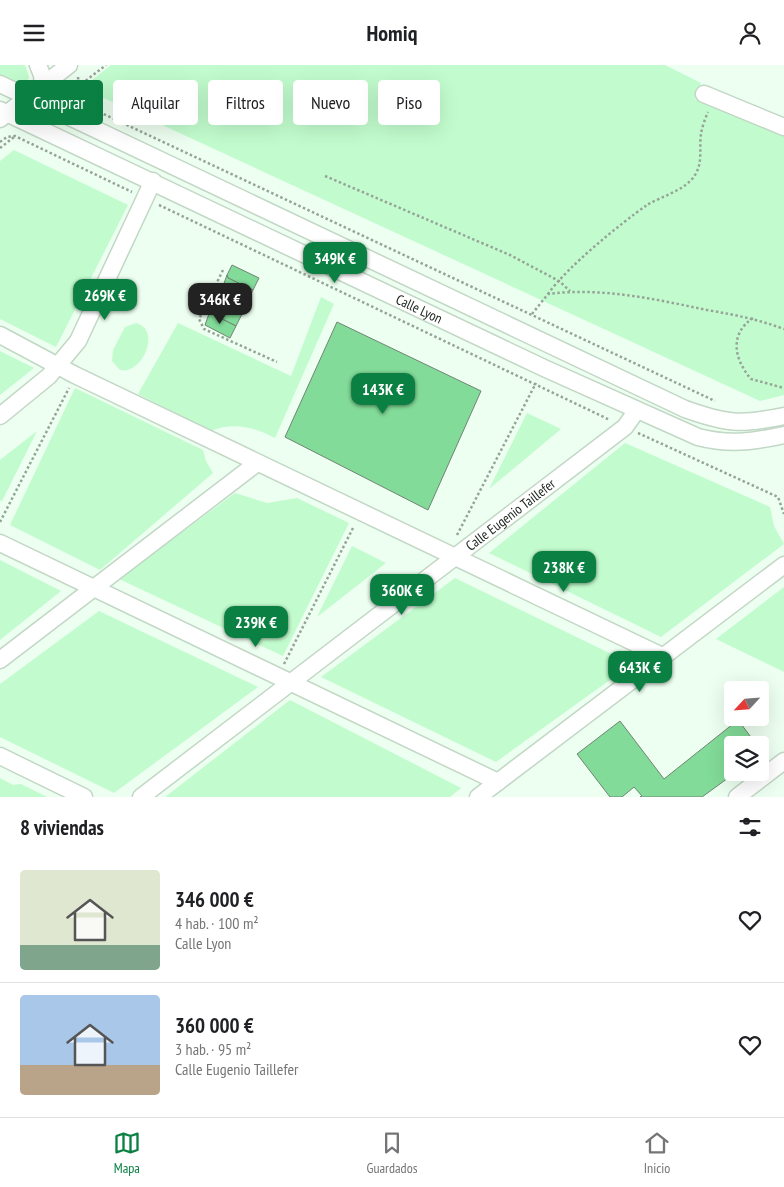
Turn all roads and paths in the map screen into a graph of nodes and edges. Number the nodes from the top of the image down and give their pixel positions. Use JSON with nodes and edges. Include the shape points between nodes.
{"nodes":[{"id":1,"x":38,"y":65,"type":"edge"},
{"id":2,"x":69,"y":65,"type":"edge"},
{"id":3,"x":106,"y":65,"type":"edge"},
{"id":4,"x":42,"y":80,"type":"edge"},
{"id":5,"x":51,"y":80,"type":"edge"},
{"id":6,"x":0,"y":84,"type":"edge"},
{"id":7,"x":15,"y":91,"type":"edge"},
{"id":8,"x":709,"y":97,"type":"joint"},
{"id":9,"x":15,"y":106,"type":"edge"},
{"id":10,"x":2,"y":114,"type":"edge"},
{"id":11,"x":88,"y":125,"type":"edge"},
{"id":12,"x":784,"y":127,"type":"edge"},
{"id":13,"x":15,"y":136,"type":"junction"},
{"id":14,"x":0,"y":142,"type":"edge"},
{"id":15,"x":0,"y":147,"type":"edge"},
{"id":16,"x":325,"y":177,"type":"dead end"},
{"id":17,"x":152,"y":181,"type":"junction"},
{"id":18,"x":144,"y":198,"type":"junction"},
{"id":19,"x":223,"y":270,"type":"dead end"},
{"id":20,"x":559,"y":281,"type":"junction"},
{"id":21,"x":570,"y":291,"type":"junction"},
{"id":22,"x":548,"y":294,"type":"junction"},
{"id":23,"x":532,"y":315,"type":"junction"},
{"id":24,"x":754,"y":318,"type":"junction"},
{"id":25,"x":784,"y":329,"type":"edge"},
{"id":26,"x":564,"y":330,"type":"junction"},
{"id":27,"x":522,"y":331,"type":"junction"},
{"id":28,"x":0,"y":335,"type":"edge"},
{"id":29,"x":555,"y":347,"type":"junction"},
{"id":30,"x":276,"y":363,"type":"dead end"},
{"id":31,"x":60,"y":366,"type":"junction"},
{"id":32,"x":544,"y":368,"type":"junction"},
{"id":33,"x":75,"y":375,"type":"junction"},
{"id":34,"x":536,"y":383,"type":"junction"},
{"id":35,"x":784,"y":388,"type":"edge"},
{"id":36,"x":723,"y":405,"type":"dead end"},
{"id":37,"x":637,"y":410,"type":"junction"},
{"id":38,"x":0,"y":416,"type":"edge"},
{"id":39,"x":784,"y":417,"type":"edge"},
{"id":40,"x":624,"y":427,"type":"junction"},
{"id":41,"x":784,"y":435,"type":"edge"},
{"id":42,"x":256,"y":463,"type":"junction"},
{"id":43,"x":361,"y":513,"type":"junction"},
{"id":44,"x":784,"y":514,"type":"edge"},
{"id":45,"x":0,"y":522,"type":"edge"},
{"id":46,"x":0,"y":543,"type":"edge"},
{"id":47,"x":450,"y":556,"type":"junction"},
{"id":48,"x":784,"y":565,"type":"edge"},
{"id":49,"x":92,"y":587,"type":"junction"},
{"id":50,"x":662,"y":656,"type":"junction"},
{"id":51,"x":0,"y":660,"type":"edge"},
{"id":52,"x":283,"y":679,"type":"junction"},
{"id":53,"x":0,"y":757,"type":"edge"},
{"id":54,"x":784,"y":761,"type":"edge"},
{"id":55,"x":498,"y":782,"type":"junction"},
{"id":56,"x":84,"y":797,"type":"edge"},
{"id":57,"x":141,"y":797,"type":"edge"},
{"id":58,"x":478,"y":797,"type":"edge"},
{"id":59,"x":737,"y":797,"type":"edge"}],
"edges":[{"from":1,"to":4,"type":"street"},
{"from":2,"to":5,"type":"street"},
{"from":3,"to":23,"type":"path","via":[[79,86],[80,103]]},
{"from":6,"to":7,"type":"street","name":"Calle Lyon"},
{"from":8,"to":12,"type":"street"},
{"from":8,"to":20,"type":"path","via":[[695,177],[636,213]]},
{"from":9,"to":10,"type":"street"},
{"from":10,"to":17,"type":"street","name":"Calle Lyon"},
{"from":11,"to":27,"type":"street","name":"Calle Lyon"},
{"from":13,"to":14,"type":"path"},
{"from":13,"to":15,"type":"path"},
{"from":13,"to":18,"type":"path"},
{"from":16,"to":20,"type":"path","via":[[510,255]]},
{"from":17,"to":18,"type":"street"},
{"from":17,"to":32,"type":"street","name":"Calle Lyon"},
{"from":18,"to":31,"type":"street","via":[[78,341]]},
{"from":18,"to":34,"type":"path"},
{"from":19,"to":30,"type":"path","via":[[199,319],[200,325]]},
{"from":20,"to":21,"type":"path"},
{"from":20,"to":22,"type":"path"},
{"from":21,"to":22,"type":"path"},
{"from":21,"to":24,"type":"path","via":[[670,302]]},
{"from":22,"to":23,"type":"path"},
{"from":23,"to":26,"type":"path"},
{"from":23,"to":27,"type":"path"},
{"from":24,"to":25,"type":"path"},
{"from":24,"to":35,"type":"path","via":[[740,330],[738,359],[751,379]]},
{"from":26,"to":29,"type":"path"},
{"from":26,"to":36,"type":"path"},
{"from":27,"to":29,"type":"street","name":"Calle Lyon"},
{"from":28,"to":31,"type":"street"},
{"from":29,"to":39,"type":"street","name":"Calle Lyon","via":[[685,409],[718,421],[754,422]]},
{"from":31,"to":33,"type":"street"},
{"from":31,"to":38,"type":"street"},
{"from":32,"to":34,"type":"path"},
{"from":32,"to":37,"type":"street","name":"Calle Lyon"},
{"from":33,"to":42,"type":"street"},
{"from":33,"to":45,"type":"path"},
{"from":34,"to":40,"type":"path"},
{"from":34,"to":47,"type":"path"},
{"from":37,"to":40,"type":"street","name":"Calle Eugenio Taillefer"},
{"from":37,"to":41,"type":"street","name":"Calle Lyon","via":[[698,437],[720,443]]},
{"from":40,"to":44,"type":"path","via":[[778,497]]},
{"from":40,"to":47,"type":"street","name":"Calle Eugenio Taillefer"},
{"from":42,"to":43,"type":"street"},
{"from":42,"to":49,"type":"street"},
{"from":43,"to":47,"type":"street"},
{"from":43,"to":52,"type":"path"},
{"from":46,"to":49,"type":"street"},
{"from":47,"to":50,"type":"street"},
{"from":47,"to":52,"type":"street","name":"Calle Eugenio Taillefer"},
{"from":48,"to":50,"type":"street"},
{"from":49,"to":51,"type":"street"},
{"from":49,"to":52,"type":"street"},
{"from":50,"to":55,"type":"street"},
{"from":52,"to":55,"type":"street"},
{"from":52,"to":57,"type":"street","name":"Calle Eugenio Taillefer"},
{"from":53,"to":56,"type":"street"},
{"from":54,"to":59,"type":"street"},
{"from":55,"to":58,"type":"street"}]}
